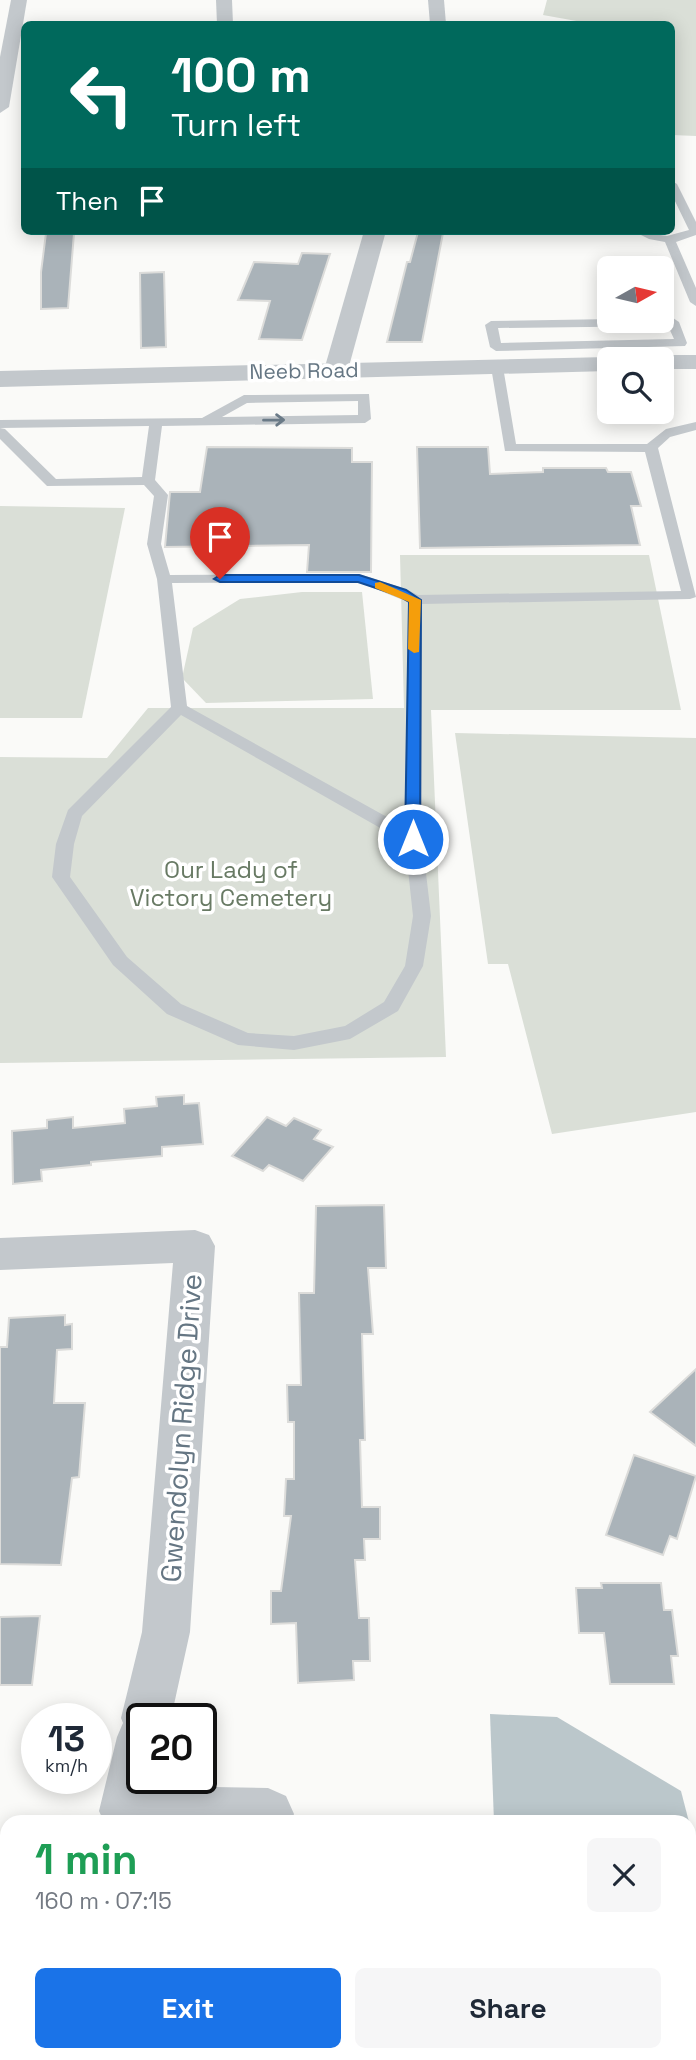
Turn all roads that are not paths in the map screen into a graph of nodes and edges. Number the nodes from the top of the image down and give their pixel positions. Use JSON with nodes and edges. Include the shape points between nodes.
{"nodes":[{"id":1,"x":19,"y":0,"type":"edge"},
{"id":2,"x":224,"y":0,"type":"edge"},
{"id":3,"x":436,"y":0,"type":"edge"},
{"id":4,"x":225,"y":21,"type":"edge"},
{"id":5,"x":438,"y":21,"type":"edge"},
{"id":6,"x":11,"y":69,"type":"edge"},
{"id":7,"x":0,"y":107,"type":"edge"},
{"id":8,"x":675,"y":190,"type":"edge"},
{"id":9,"x":374,"y":235,"type":"edge"},
{"id":10,"x":647,"y":235,"type":"edge"},
{"id":11,"x":670,"y":240,"type":"junction"},
{"id":12,"x":679,"y":260,"type":"junction"},
{"id":13,"x":696,"y":260,"type":"edge"},
{"id":14,"x":696,"y":302,"type":"edge"},
{"id":15,"x":642,"y":344,"type":"junction"},
{"id":16,"x":643,"y":347,"type":"edge"},
{"id":17,"x":548,"y":356,"type":"junction"},
{"id":18,"x":597,"y":362,"type":"edge"},
{"id":19,"x":674,"y":362,"type":"edge"},
{"id":20,"x":696,"y":362,"type":"edge"},
{"id":21,"x":497,"y":367,"type":"junction"},
{"id":22,"x":336,"y":370,"type":"junction"},
{"id":23,"x":0,"y":379,"type":"edge"},
{"id":24,"x":696,"y":415,"type":"edge"},
{"id":25,"x":206,"y":421,"type":"junction"},
{"id":26,"x":156,"y":422,"type":"junction"},
{"id":27,"x":0,"y":425,"type":"edge"},
{"id":28,"x":696,"y":426,"type":"edge"},
{"id":29,"x":668,"y":431,"type":"junction"},
{"id":30,"x":0,"y":432,"type":"edge"},
{"id":31,"x":651,"y":448,"type":"junction"},
{"id":32,"x":148,"y":481,"type":"junction"},
{"id":33,"x":164,"y":579,"type":"junction"},
{"id":34,"x":690,"y":595,"type":"junction"},
{"id":35,"x":415,"y":600,"type":"junction"},
{"id":36,"x":696,"y":613,"type":"edge"},
{"id":37,"x":179,"y":708,"type":"junction"},
{"id":38,"x":413,"y":839,"type":"junction"},
{"id":39,"x":0,"y":1254,"type":"edge"},
{"id":40,"x":149,"y":1703,"type":"edge"},
{"id":41,"x":128,"y":1794,"type":"edge"},
{"id":42,"x":268,"y":1814,"type":"dead end"},
{"id":43,"x":123,"y":1815,"type":"edge"},
{"id":44,"x":196,"y":1815,"type":"edge"}],
"edges":[{"from":1,"to":6,"type":"street"},
{"from":2,"to":4,"type":"street"},
{"from":3,"to":5,"type":"street"},
{"from":6,"to":7,"type":"street"},
{"from":8,"to":11,"type":"lane","via":[[695,231]]},
{"from":9,"to":22,"type":"street"},
{"from":10,"to":11,"type":"lane"},
{"from":11,"to":12,"type":"lane"},
{"from":12,"to":13,"type":"lane"},
{"from":12,"to":14,"type":"lane"},
{"from":15,"to":16,"type":"lane"},
{"from":15,"to":17,"type":"lane"},
{"from":15,"to":17,"type":"lane","via":[[681,343],[673,322],[491,325],[496,347]]},
{"from":17,"to":18,"type":"street","name":"Neeb Road"},
{"from":17,"to":21,"type":"street","name":"Neeb Road"},
{"from":19,"to":20,"type":"street"},
{"from":21,"to":22,"type":"street","name":"Neeb Road"},
{"from":21,"to":31,"type":"lane","via":[[510,448]]},
{"from":22,"to":23,"type":"street","name":"Neeb Road"},
{"from":24,"to":29,"type":"lane"},
{"from":25,"to":25,"type":"lane","one_way":true,"via":[[365,419],[364,397],[244,399]]},
{"from":25,"to":26,"type":"lane"},
{"from":26,"to":27,"type":"lane"},
{"from":26,"to":32,"type":"lane"},
{"from":28,"to":29,"type":"lane"},
{"from":29,"to":31,"type":"lane"},
{"from":30,"to":32,"type":"lane","via":[[51,483]]},
{"from":31,"to":34,"type":"lane"},
{"from":32,"to":33,"type":"lane","via":[[161,495],[154,544]]},
{"from":33,"to":35,"type":"lane","via":[[359,578]]},
{"from":33,"to":37,"type":"lane"},
{"from":34,"to":35,"type":"lane"},
{"from":34,"to":36,"type":"lane"},
{"from":35,"to":38,"type":"lane"},
{"from":37,"to":38,"type":"lane"},
{"from":37,"to":38,"type":"lane","via":[[74,814],[61,877],[120,961],[174,1009],[245,1040],[294,1043],[350,1032],[391,1006],[414,967],[422,916]]},
{"from":39,"to":40,"type":"street","name":"Gwendolyn Ridge Drive","via":[[195,1246],[166,1632]]},
{"from":41,"to":43,"type":"street"},
{"from":42,"to":44,"type":"street"}]}
